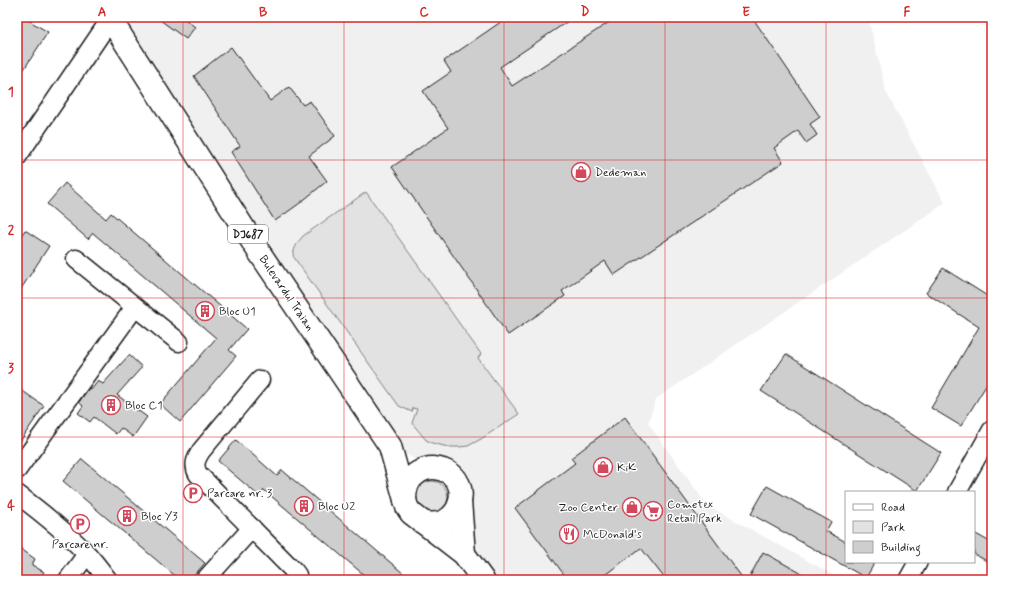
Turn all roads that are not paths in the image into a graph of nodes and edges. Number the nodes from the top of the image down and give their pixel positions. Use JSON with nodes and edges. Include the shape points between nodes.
{"nodes":[{"id":1,"x":110,"y":18,"type":"edge"},
{"id":2,"x":20,"y":147,"type":"edge"},
{"id":3,"x":76,"y":259,"type":"dead end"},
{"id":4,"x":135,"y":307,"type":"junction"},
{"id":5,"x":179,"y":342,"type":"dead end"},
{"id":6,"x":260,"y":380,"type":"dead end"},
{"id":7,"x":992,"y":430,"type":"edge"},
{"id":8,"x":390,"y":446,"type":"junction"},
{"id":9,"x":432,"y":468,"type":"junction"},
{"id":10,"x":17,"y":470,"type":"edge"},
{"id":11,"x":958,"y":491,"type":"edge"},
{"id":12,"x":17,"y":494,"type":"edge"},
{"id":13,"x":405,"y":500,"type":"junction"},
{"id":14,"x":460,"y":501,"type":"junction"},
{"id":15,"x":422,"y":522,"type":"junction"},
{"id":16,"x":252,"y":528,"type":"junction"},
{"id":17,"x":87,"y":554,"type":"junction"},
{"id":18,"x":464,"y":554,"type":"junction"},
{"id":19,"x":917,"y":563,"type":"edge"},
{"id":20,"x":68,"y":580,"type":"edge"},
{"id":21,"x":108,"y":580,"type":"edge"},
{"id":22,"x":205,"y":580,"type":"edge"},
{"id":23,"x":298,"y":580,"type":"edge"},
{"id":24,"x":483,"y":580,"type":"edge"},
{"id":25,"x":908,"y":580,"type":"edge"}],
"edges":[{"from":1,"to":2,"type":"street"},
{"from":1,"to":8,"type":"main road","name":"Bulevardul Traian","number":"DJ687","via":[[259,252]]},
{"from":3,"to":4,"type":"street"},
{"from":4,"to":5,"type":"street"},
{"from":4,"to":10,"type":"street"},
{"from":6,"to":16,"type":"street","via":[[201,451],[195,464],[198,474]]},
{"from":7,"to":11,"type":"street"},
{"from":8,"to":9,"type":"main road","name":"Bulevardul Traian","number":"DJ687"},
{"from":8,"to":13,"type":"main road","name":"Bulevardul Traian","number":"DJ687"},
{"from":9,"to":13,"type":"main road","via":[[424,469],[411,478],[405,492]]},
{"from":9,"to":14,"type":"main road","name":"Bulevardul Traian","number":"DJ687","via":[[446,471],[452,476],[460,487]]},
{"from":12,"to":17,"type":"street"},
{"from":13,"to":15,"type":"main road","name":"Bulevardul Traian","number":"DJ687","via":[[410,513]]},
{"from":14,"to":15,"type":"main road","via":[[455,512],[446,521],[438,524]]},
{"from":14,"to":18,"type":"main road","name":"Bulevardul Traian","number":"DJ687"},
{"from":15,"to":18,"type":"main road","name":"Bulevardul Traian","number":"DJ687"},
{"from":16,"to":22,"type":"street"},
{"from":16,"to":23,"type":"street","via":[[294,571]]},
{"from":17,"to":20,"type":"street"},
{"from":17,"to":21,"type":"street"},
{"from":18,"to":24,"type":"main road","name":"Bulevardul Traian","number":"DJ687"},
{"from":19,"to":25,"type":"street"}]}
